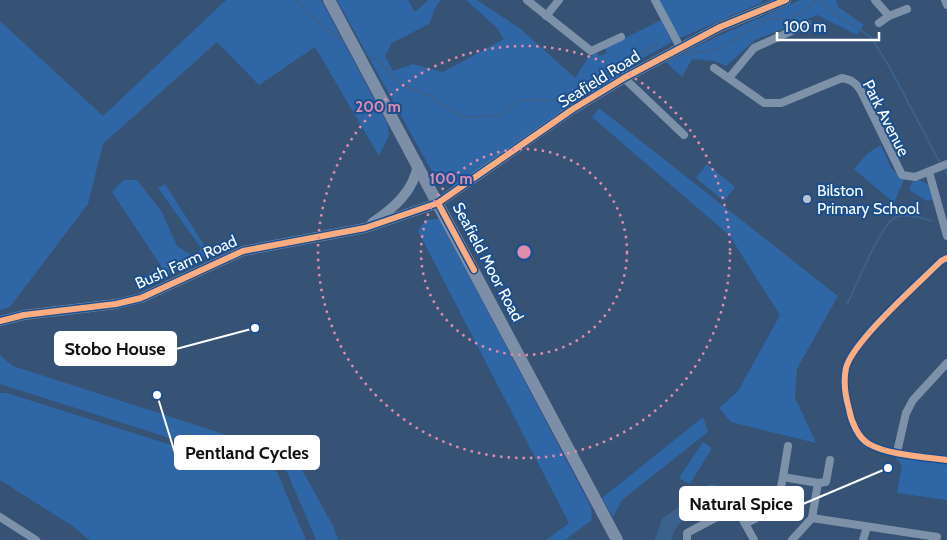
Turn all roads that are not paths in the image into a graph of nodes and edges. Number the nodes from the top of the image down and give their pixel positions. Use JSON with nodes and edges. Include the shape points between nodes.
{"nodes":[{"id":1,"x":329,"y":0,"type":"edge"},
{"id":2,"x":527,"y":0,"type":"edge"},
{"id":3,"x":559,"y":0,"type":"edge"},
{"id":4,"x":654,"y":0,"type":"edge"},
{"id":5,"x":786,"y":0,"type":"edge"},
{"id":6,"x":875,"y":0,"type":"edge"},
{"id":7,"x":945,"y":0,"type":"edge"},
{"id":8,"x":947,"y":6,"type":"edge"},
{"id":9,"x":907,"y":9,"type":"dead end"},
{"id":10,"x":546,"y":16,"type":"junction"},
{"id":11,"x":888,"y":16,"type":"junction"},
{"id":12,"x":879,"y":22,"type":"dead end"},
{"id":13,"x":807,"y":24,"type":"dead end"},
{"id":14,"x":621,"y":36,"type":"dead end"},
{"id":15,"x":680,"y":47,"type":"junction"},
{"id":16,"x":714,"y":68,"type":"dead end"},
{"id":17,"x":624,"y":78,"type":"junction"},
{"id":18,"x":729,"y":78,"type":"junction"},
{"id":19,"x":684,"y":135,"type":"dead end"},
{"id":20,"x":418,"y":164,"type":"junction"},
{"id":21,"x":947,"y":164,"type":"edge"},
{"id":22,"x":929,"y":172,"type":"junction"},
{"id":23,"x":438,"y":203,"type":"junction"},
{"id":24,"x":365,"y":228,"type":"junction"},
{"id":25,"x":947,"y":236,"type":"edge"},
{"id":26,"x":947,"y":258,"type":"edge"},
{"id":27,"x":0,"y":321,"type":"edge"},
{"id":28,"x":947,"y":363,"type":"edge"},
{"id":29,"x":788,"y":446,"type":"dead end"},
{"id":30,"x":897,"y":452,"type":"junction"},
{"id":31,"x":830,"y":460,"type":"dead end"},
{"id":32,"x":947,"y":460,"type":"edge"},
{"id":33,"x":783,"y":477,"type":"junction"},
{"id":34,"x":818,"y":483,"type":"junction"},
{"id":35,"x":0,"y":517,"type":"edge"},
{"id":36,"x":812,"y":518,"type":"junction"},
{"id":37,"x":745,"y":524,"type":"junction"},
{"id":38,"x":867,"y":527,"type":"junction"},
{"id":39,"x":36,"y":540,"type":"edge"},
{"id":40,"x":617,"y":540,"type":"edge"},
{"id":41,"x":687,"y":540,"type":"edge"},
{"id":42,"x":754,"y":540,"type":"edge"},
{"id":43,"x":792,"y":540,"type":"edge"},
{"id":44,"x":864,"y":540,"type":"edge"},
{"id":45,"x":936,"y":540,"type":"edge"}],
"edges":[{"from":1,"to":20,"type":"main road","name":"Seafield Moor Road"},
{"from":2,"to":10,"type":"street"},
{"from":3,"to":10,"type":"street"},
{"from":4,"to":15,"type":"street"},
{"from":5,"to":15,"type":"street","name":"Seafield Road"},
{"from":6,"to":11,"type":"street"},
{"from":7,"to":8,"type":"street"},
{"from":9,"to":11,"type":"street"},
{"from":10,"to":14,"type":"street","via":[[591,52]]},
{"from":11,"to":12,"type":"street"},
{"from":13,"to":18,"type":"street","via":[[754,48]]},
{"from":15,"to":17,"type":"street","name":"Seafield Road"},
{"from":16,"to":18,"type":"street","name":"Park Avenue"},
{"from":17,"to":19,"type":"street"},
{"from":17,"to":23,"type":"street","name":"Seafield Road","via":[[573,109]]},
{"from":18,"to":22,"type":"street","name":"Park Avenue","via":[[764,103],[781,103],[842,78],[850,80],[861,91],[902,176],[909,178]]},
{"from":20,"to":23,"type":"main road","name":"Seafield Moor Road"},
{"from":20,"to":24,"type":"street","name":"Bush Farm Road","via":[[416,178],[404,196]]},
{"from":21,"to":22,"type":"street"},
{"from":22,"to":25,"type":"street"},
{"from":23,"to":24,"type":"street","name":"Bush Farm Road"},
{"from":23,"to":40,"type":"main road","name":"Seafield Moor Road"},
{"from":24,"to":27,"type":"street","name":"Bush Farm Road","via":[[243,251],[133,300]]},
{"from":26,"to":30,"type":"street","via":[[862,340],[847,367],[846,398],[860,435],[868,444],[881,450]]},
{"from":28,"to":30,"type":"street","via":[[913,400],[906,413]]},
{"from":29,"to":33,"type":"street"},
{"from":30,"to":32,"type":"street"},
{"from":31,"to":34,"type":"street","via":[[826,482]]},
{"from":33,"to":34,"type":"street"},
{"from":33,"to":37,"type":"street","via":[[777,507]]},
{"from":34,"to":36,"type":"street"},
{"from":35,"to":39,"type":"street"},
{"from":36,"to":38,"type":"street"},
{"from":36,"to":43,"type":"street"},
{"from":37,"to":41,"type":"street","via":[[736,507],[687,533]]},
{"from":37,"to":42,"type":"street"},
{"from":38,"to":44,"type":"street"},
{"from":38,"to":45,"type":"street","via":[[937,537]]}]}
